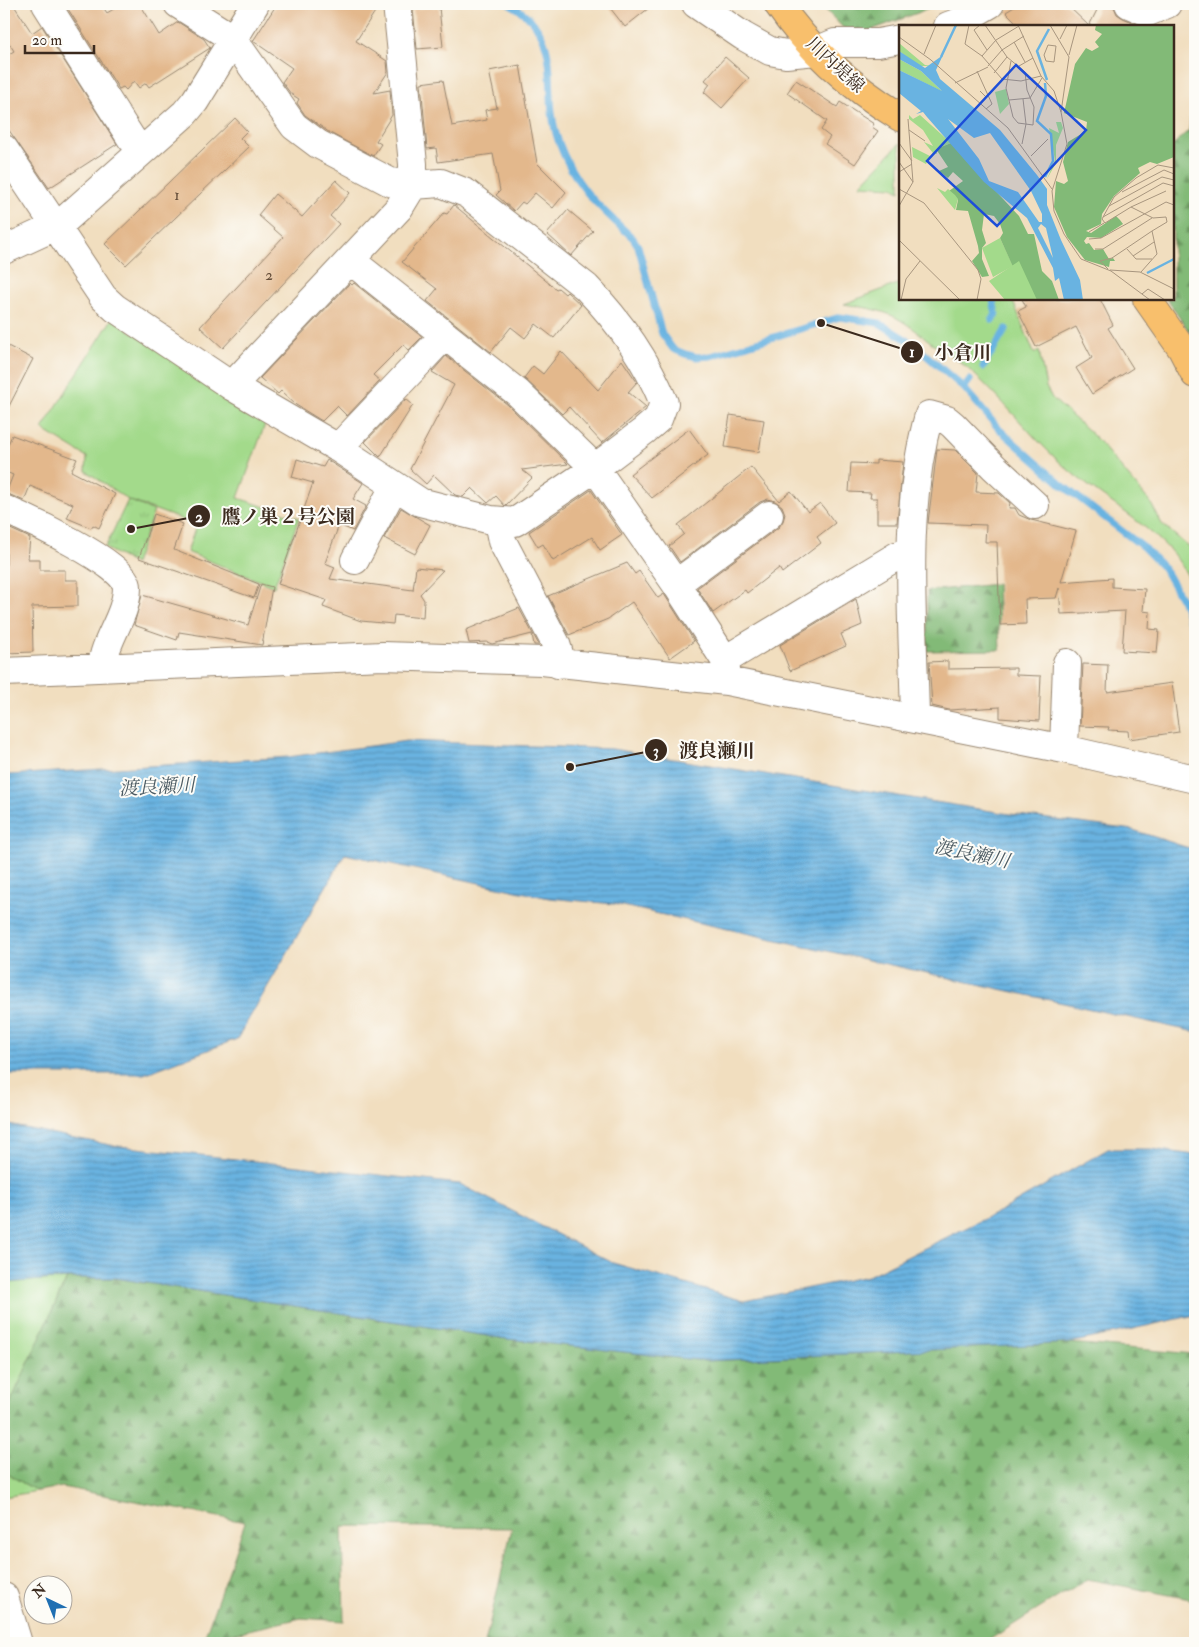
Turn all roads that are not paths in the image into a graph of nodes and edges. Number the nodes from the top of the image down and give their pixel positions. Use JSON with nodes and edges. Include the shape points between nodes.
{"nodes":[{"id":1,"x":46,"y":4,"type":"edge"},
{"id":2,"x":178,"y":4,"type":"edge"},
{"id":3,"x":255,"y":4,"type":"edge"},
{"id":4,"x":396,"y":4,"type":"edge"},
{"id":5,"x":696,"y":4,"type":"edge"},
{"id":6,"x":778,"y":4,"type":"edge"},
{"id":7,"x":990,"y":4,"type":"edge"},
{"id":8,"x":1128,"y":4,"type":"edge"},
{"id":9,"x":1167,"y":4,"type":"edge"},
{"id":10,"x":951,"y":25,"type":"edge"},
{"id":11,"x":899,"y":39,"type":"edge"},
{"id":12,"x":232,"y":41,"type":"junction"},
{"id":13,"x":816,"y":51,"type":"junction"},
{"id":14,"x":899,"y":116,"type":"edge"},
{"id":15,"x":4,"y":149,"type":"edge"},
{"id":16,"x":142,"y":151,"type":"junction"},
{"id":17,"x":413,"y":186,"type":"junction"},
{"id":18,"x":56,"y":226,"type":"junction"},
{"id":19,"x":4,"y":250,"type":"edge"},
{"id":20,"x":350,"y":260,"type":"junction"},
{"id":21,"x":1148,"y":300,"type":"edge"},
{"id":22,"x":445,"y":335,"type":"junction"},
{"id":23,"x":1195,"y":374,"type":"edge"},
{"id":24,"x":233,"y":387,"type":"junction"},
{"id":25,"x":338,"y":448,"type":"junction"},
{"id":26,"x":595,"y":468,"type":"junction"},
{"id":27,"x":394,"y":486,"type":"junction"},
{"id":28,"x":1035,"y":505,"type":"dead end"},
{"id":29,"x":4,"y":509,"type":"edge"},
{"id":30,"x":769,"y":515,"type":"dead end"},
{"id":31,"x":498,"y":521,"type":"junction"},
{"id":32,"x":911,"y":552,"type":"junction"},
{"id":33,"x":355,"y":560,"type":"dead end"},
{"id":34,"x":676,"y":584,"type":"junction"},
{"id":35,"x":1067,"y":663,"type":"dead end"},
{"id":36,"x":558,"y":664,"type":"junction"},
{"id":37,"x":102,"y":668,"type":"junction"},
{"id":38,"x":726,"y":671,"type":"junction"},
{"id":39,"x":4,"y":672,"type":"edge"},
{"id":40,"x":915,"y":718,"type":"junction"},
{"id":41,"x":1064,"y":749,"type":"junction"},
{"id":42,"x":1195,"y":779,"type":"edge"},
{"id":43,"x":4,"y":1598,"type":"edge"},
{"id":44,"x":18,"y":1643,"type":"edge"}],
"edges":[{"from":1,"to":16,"type":"street"},
{"from":2,"to":12,"type":"street"},
{"from":3,"to":12,"type":"street"},
{"from":4,"to":17,"type":"street"},
{"from":5,"to":13,"type":"street","via":[[770,51],[800,54]]},
{"from":6,"to":13,"type":"main road","name":"川内堤線"},
{"from":7,"to":10,"type":"street"},
{"from":8,"to":9,"type":"street","via":[[1148,12]]},
{"from":11,"to":13,"type":"street","via":[[878,43],[835,43]]},
{"from":12,"to":16,"type":"street","via":[[195,101]]},
{"from":12,"to":17,"type":"street","via":[[304,135],[390,182]]},
{"from":13,"to":14,"type":"main road","name":"川内堤線","via":[[860,89]]},
{"from":15,"to":18,"type":"street"},
{"from":16,"to":18,"type":"street"},
{"from":17,"to":20,"type":"street","via":[[399,208]]},
{"from":17,"to":26,"type":"street","via":[[442,183],[455,187],[526,238],[600,301],[652,373],[664,403],[658,419]]},
{"from":18,"to":19,"type":"street"},
{"from":18,"to":24,"type":"street","via":[[103,298]]},
{"from":20,"to":22,"type":"street"},
{"from":20,"to":24,"type":"street"},
{"from":21,"to":23,"type":"main road","via":[[1182,349]]},
{"from":22,"to":25,"type":"street"},
{"from":22,"to":26,"type":"street","via":[[518,394]]},
{"from":24,"to":25,"type":"street"},
{"from":25,"to":27,"type":"street"},
{"from":26,"to":31,"type":"street","via":[[523,519]]},
{"from":26,"to":34,"type":"street"},
{"from":27,"to":31,"type":"street","via":[[427,505]]},
{"from":27,"to":33,"type":"street"},
{"from":28,"to":32,"type":"street","via":[[953,425],[929,415],[918,456]]},
{"from":29,"to":37,"type":"street","via":[[35,522],[104,562],[125,579],[127,593],[103,656]]},
{"from":30,"to":34,"type":"street"},
{"from":31,"to":36,"type":"street","via":[[502,541],[556,644],[560,657]]},
{"from":32,"to":38,"type":"street","via":[[897,556]]},
{"from":32,"to":40,"type":"street"},
{"from":34,"to":38,"type":"street"},
{"from":35,"to":41,"type":"street"},
{"from":36,"to":37,"type":"street","via":[[383,656]]},
{"from":36,"to":38,"type":"street"},
{"from":37,"to":39,"type":"street"},
{"from":38,"to":40,"type":"street"},
{"from":40,"to":41,"type":"street"},
{"from":41,"to":42,"type":"street"},
{"from":43,"to":44,"type":"street"}]}
